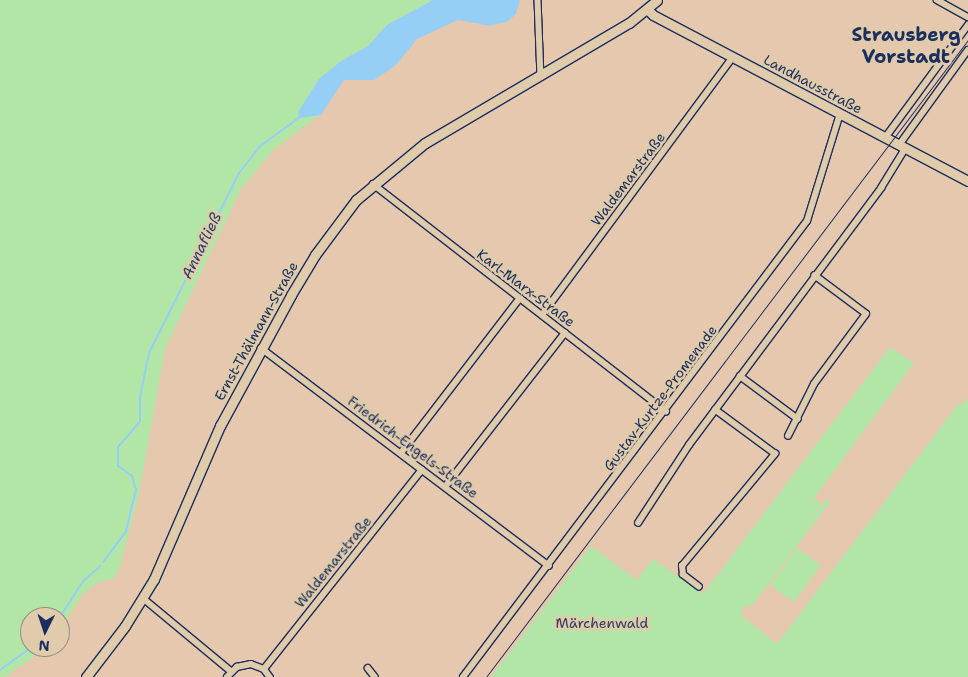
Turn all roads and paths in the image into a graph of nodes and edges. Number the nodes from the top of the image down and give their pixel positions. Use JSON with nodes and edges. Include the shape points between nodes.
{"nodes":[{"id":1,"x":538,"y":0,"type":"edge"},
{"id":2,"x":657,"y":0,"type":"edge"},
{"id":3,"x":937,"y":0,"type":"edge"},
{"id":4,"x":647,"y":9,"type":"junction"},
{"id":5,"x":968,"y":17,"type":"edge"},
{"id":6,"x":968,"y":25,"type":"edge"},
{"id":7,"x":968,"y":50,"type":"edge"},
{"id":8,"x":733,"y":57,"type":"junction"},
{"id":9,"x":541,"y":77,"type":"junction"},
{"id":10,"x":840,"y":114,"type":"junction"},
{"id":11,"x":885,"y":138,"type":"junction"},
{"id":12,"x":902,"y":147,"type":"junction"},
{"id":13,"x":968,"y":181,"type":"edge"},
{"id":14,"x":373,"y":184,"type":"junction"},
{"id":15,"x":815,"y":276,"type":"junction"},
{"id":16,"x":520,"y":298,"type":"junction"},
{"id":17,"x":542,"y":315,"type":"junction"},
{"id":18,"x":565,"y":332,"type":"junction"},
{"id":19,"x":261,"y":348,"type":"junction"},
{"id":20,"x":740,"y":376,"type":"junction"},
{"id":21,"x":715,"y":410,"type":"junction"},
{"id":22,"x":666,"y":411,"type":"junction"},
{"id":23,"x":798,"y":419,"type":"junction"},
{"id":24,"x":788,"y":436,"type":"dead end"},
{"id":25,"x":401,"y":453,"type":"junction"},
{"id":26,"x":422,"y":470,"type":"junction"},
{"id":27,"x":445,"y":487,"type":"junction"},
{"id":28,"x":638,"y":523,"type":"dead end"},
{"id":29,"x":549,"y":566,"type":"junction"},
{"id":30,"x":699,"y":587,"type":"dead end"},
{"id":31,"x":143,"y":598,"type":"junction"},
{"id":32,"x":368,"y":668,"type":"dead end"},
{"id":33,"x":264,"y":669,"type":"junction"},
{"id":34,"x":229,"y":674,"type":"edge"},
{"id":35,"x":86,"y":677,"type":"edge"},
{"id":36,"x":270,"y":677,"type":"edge"},
{"id":37,"x":375,"y":677,"type":"edge"},
{"id":38,"x":463,"y":677,"type":"edge"}],
"edges":[{"from":1,"to":9,"type":"street"},
{"from":2,"to":4,"type":"main road","name":"Ernst-Thälmann-Straße"},
{"from":3,"to":5,"type":"street"},
{"from":4,"to":8,"type":"main road","name":"Landhausstraße"},
{"from":4,"to":9,"type":"main road","name":"Ernst-Thälmann-Straße"},
{"from":6,"to":11,"type":"street"},
{"from":7,"to":12,"type":"street"},
{"from":8,"to":10,"type":"main road","name":"Landhausstraße"},
{"from":8,"to":17,"type":"street","name":"Waldemarstraße"},
{"from":9,"to":14,"type":"main road","name":"Ernst-Thälmann-Straße","via":[[425,143]]},
{"from":10,"to":11,"type":"main road","name":"Landhausstraße"},
{"from":10,"to":22,"type":"street","name":"Gustav-Kurtze-Promenade","via":[[807,221]]},
{"from":11,"to":12,"type":"main road","name":"Landhausstraße"},
{"from":12,"to":13,"type":"main road","name":"Landhausstraße"},
{"from":12,"to":15,"type":"street","via":[[881,188]]},
{"from":14,"to":16,"type":"street","name":"Karl-Marx-Straße"},
{"from":14,"to":19,"type":"main road","name":"Ernst-Thälmann-Straße","via":[[347,211],[315,255]]},
{"from":15,"to":20,"type":"street"},
{"from":15,"to":23,"type":"street","via":[[866,314],[814,384]]},
{"from":16,"to":17,"type":"street","name":"Karl-Marx-Straße"},
{"from":16,"to":25,"type":"street"},
{"from":17,"to":18,"type":"street","name":"Karl-Marx-Straße"},
{"from":18,"to":22,"type":"street","name":"Karl-Marx-Straße"},
{"from":18,"to":27,"type":"street"},
{"from":19,"to":25,"type":"street","name":"Friedrich-Engels-Straße"},
{"from":19,"to":31,"type":"main road","name":"Ernst-Thälmann-Straße","via":[[220,426]]},
{"from":20,"to":21,"type":"street"},
{"from":20,"to":23,"type":"street"},
{"from":21,"to":28,"type":"street"},
{"from":21,"to":30,"type":"street","via":[[776,454],[682,566],[683,575]]},
{"from":22,"to":29,"type":"street","name":"Gustav-Kurtze-Promenade"},
{"from":23,"to":24,"type":"street"},
{"from":25,"to":26,"type":"street","name":"Friedrich-Engels-Straße"},
{"from":26,"to":27,"type":"street","name":"Friedrich-Engels-Straße"},
{"from":26,"to":33,"type":"street","name":"Waldemarstraße"},
{"from":27,"to":29,"type":"street","name":"Friedrich-Engels-Straße"},
{"from":29,"to":38,"type":"street","name":"Gustav-Kurtze-Promenade"},
{"from":31,"to":34,"type":"street"},
{"from":31,"to":35,"type":"main road","name":"Ernst-Thälmann-Straße"},
{"from":32,"to":37,"type":"street"},
{"from":33,"to":34,"type":"street","via":[[244,664]]},
{"from":33,"to":36,"type":"street"}]}
